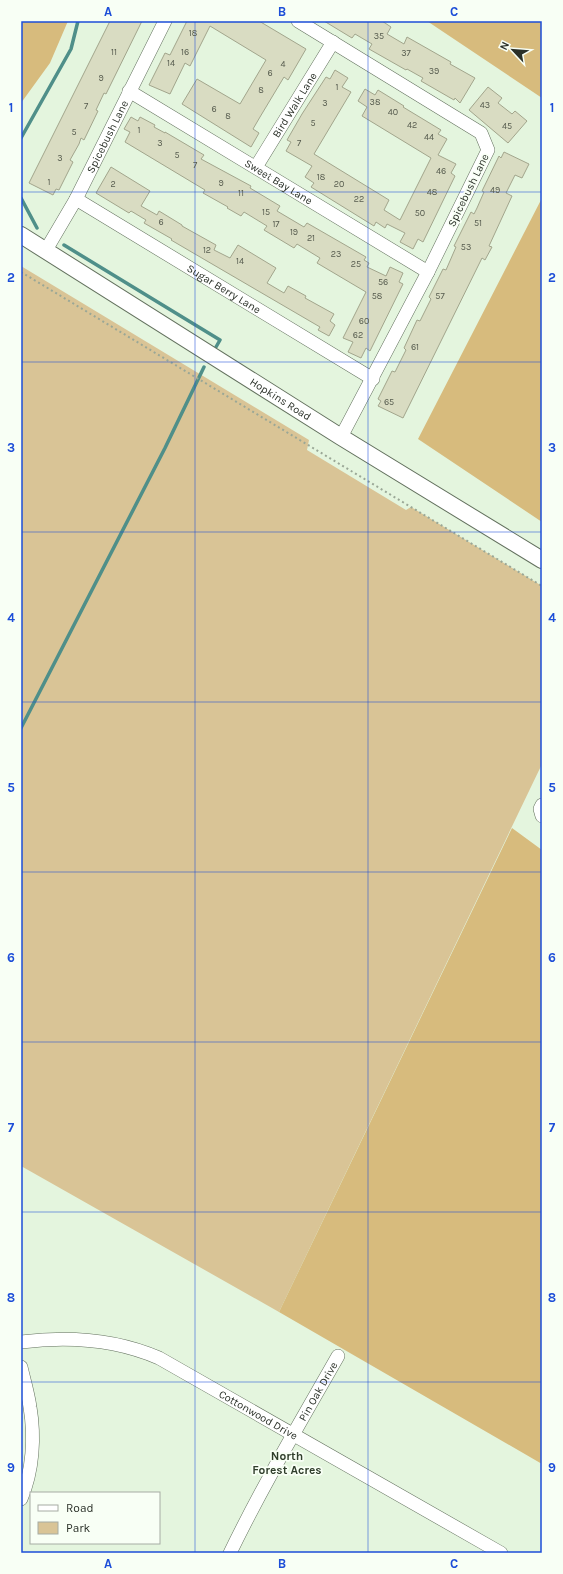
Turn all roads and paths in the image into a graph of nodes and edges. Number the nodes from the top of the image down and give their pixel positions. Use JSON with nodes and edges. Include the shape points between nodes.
{"nodes":[{"id":1,"x":165,"y":21,"type":"edge"},
{"id":2,"x":298,"y":21,"type":"edge"},
{"id":3,"x":333,"y":42,"type":"junction"},
{"id":4,"x":129,"y":91,"type":"junction"},
{"id":5,"x":256,"y":167,"type":"junction"},
{"id":6,"x":76,"y":199,"type":"junction"},
{"id":7,"x":21,"y":235,"type":"edge"},
{"id":8,"x":46,"y":250,"type":"junction"},
{"id":9,"x":21,"y":272,"type":"edge"},
{"id":10,"x":428,"y":272,"type":"junction"},
{"id":11,"x":372,"y":379,"type":"junction"},
{"id":12,"x":341,"y":437,"type":"junction"},
{"id":13,"x":542,"y":560,"type":"edge"},
{"id":14,"x":542,"y":586,"type":"edge"},
{"id":15,"x":542,"y":805,"type":"edge"},
{"id":16,"x":542,"y":816,"type":"edge"},
{"id":17,"x":21,"y":1342,"type":"edge"},
{"id":18,"x":338,"y":1356,"type":"dead end"},
{"id":19,"x":21,"y":1367,"type":"edge"},
{"id":20,"x":294,"y":1434,"type":"junction"},
{"id":21,"x":21,"y":1499,"type":"edge"},
{"id":22,"x":230,"y":1553,"type":"edge"},
{"id":23,"x":501,"y":1553,"type":"edge"}],
"edges":[{"from":1,"to":4,"type":"street","name":"Spicebush Lane"},
{"from":2,"to":3,"type":"street","name":"Spicebush Lane"},
{"from":3,"to":5,"type":"street","name":"Bird Walk Lane"},
{"from":3,"to":10,"type":"street","name":"Spicebush Lane","via":[[481,133],[488,150]]},
{"from":4,"to":5,"type":"street","name":"Sweet Bay Lane"},
{"from":4,"to":6,"type":"street","name":"Spicebush Lane"},
{"from":5,"to":10,"type":"street","name":"Sweet Bay Lane"},
{"from":6,"to":8,"type":"street","name":"Spicebush Lane"},
{"from":6,"to":11,"type":"street","name":"Sugar Berry Lane"},
{"from":7,"to":8,"type":"street","name":"Hopkins Road"},
{"from":8,"to":12,"type":"street","name":"Hopkins Road"},
{"from":9,"to":14,"type":"path"},
{"from":10,"to":11,"type":"street","name":"Spicebush Lane"},
{"from":11,"to":12,"type":"street","name":"Spicebush Lane"},
{"from":12,"to":13,"type":"street","name":"Hopkins Road"},
{"from":15,"to":16,"type":"street"},
{"from":17,"to":20,"type":"street","name":"Cottonwood Drive","via":[[64,1338],[120,1344],[140,1350],[159,1358]]},
{"from":18,"to":20,"type":"street","name":"Pin Oak Drive"},
{"from":19,"to":21,"type":"street","via":[[33,1432],[29,1470]]},
{"from":20,"to":22,"type":"street","name":"Pin Oak Drive"},
{"from":20,"to":23,"type":"street","name":"Cottonwood Drive"}]}
